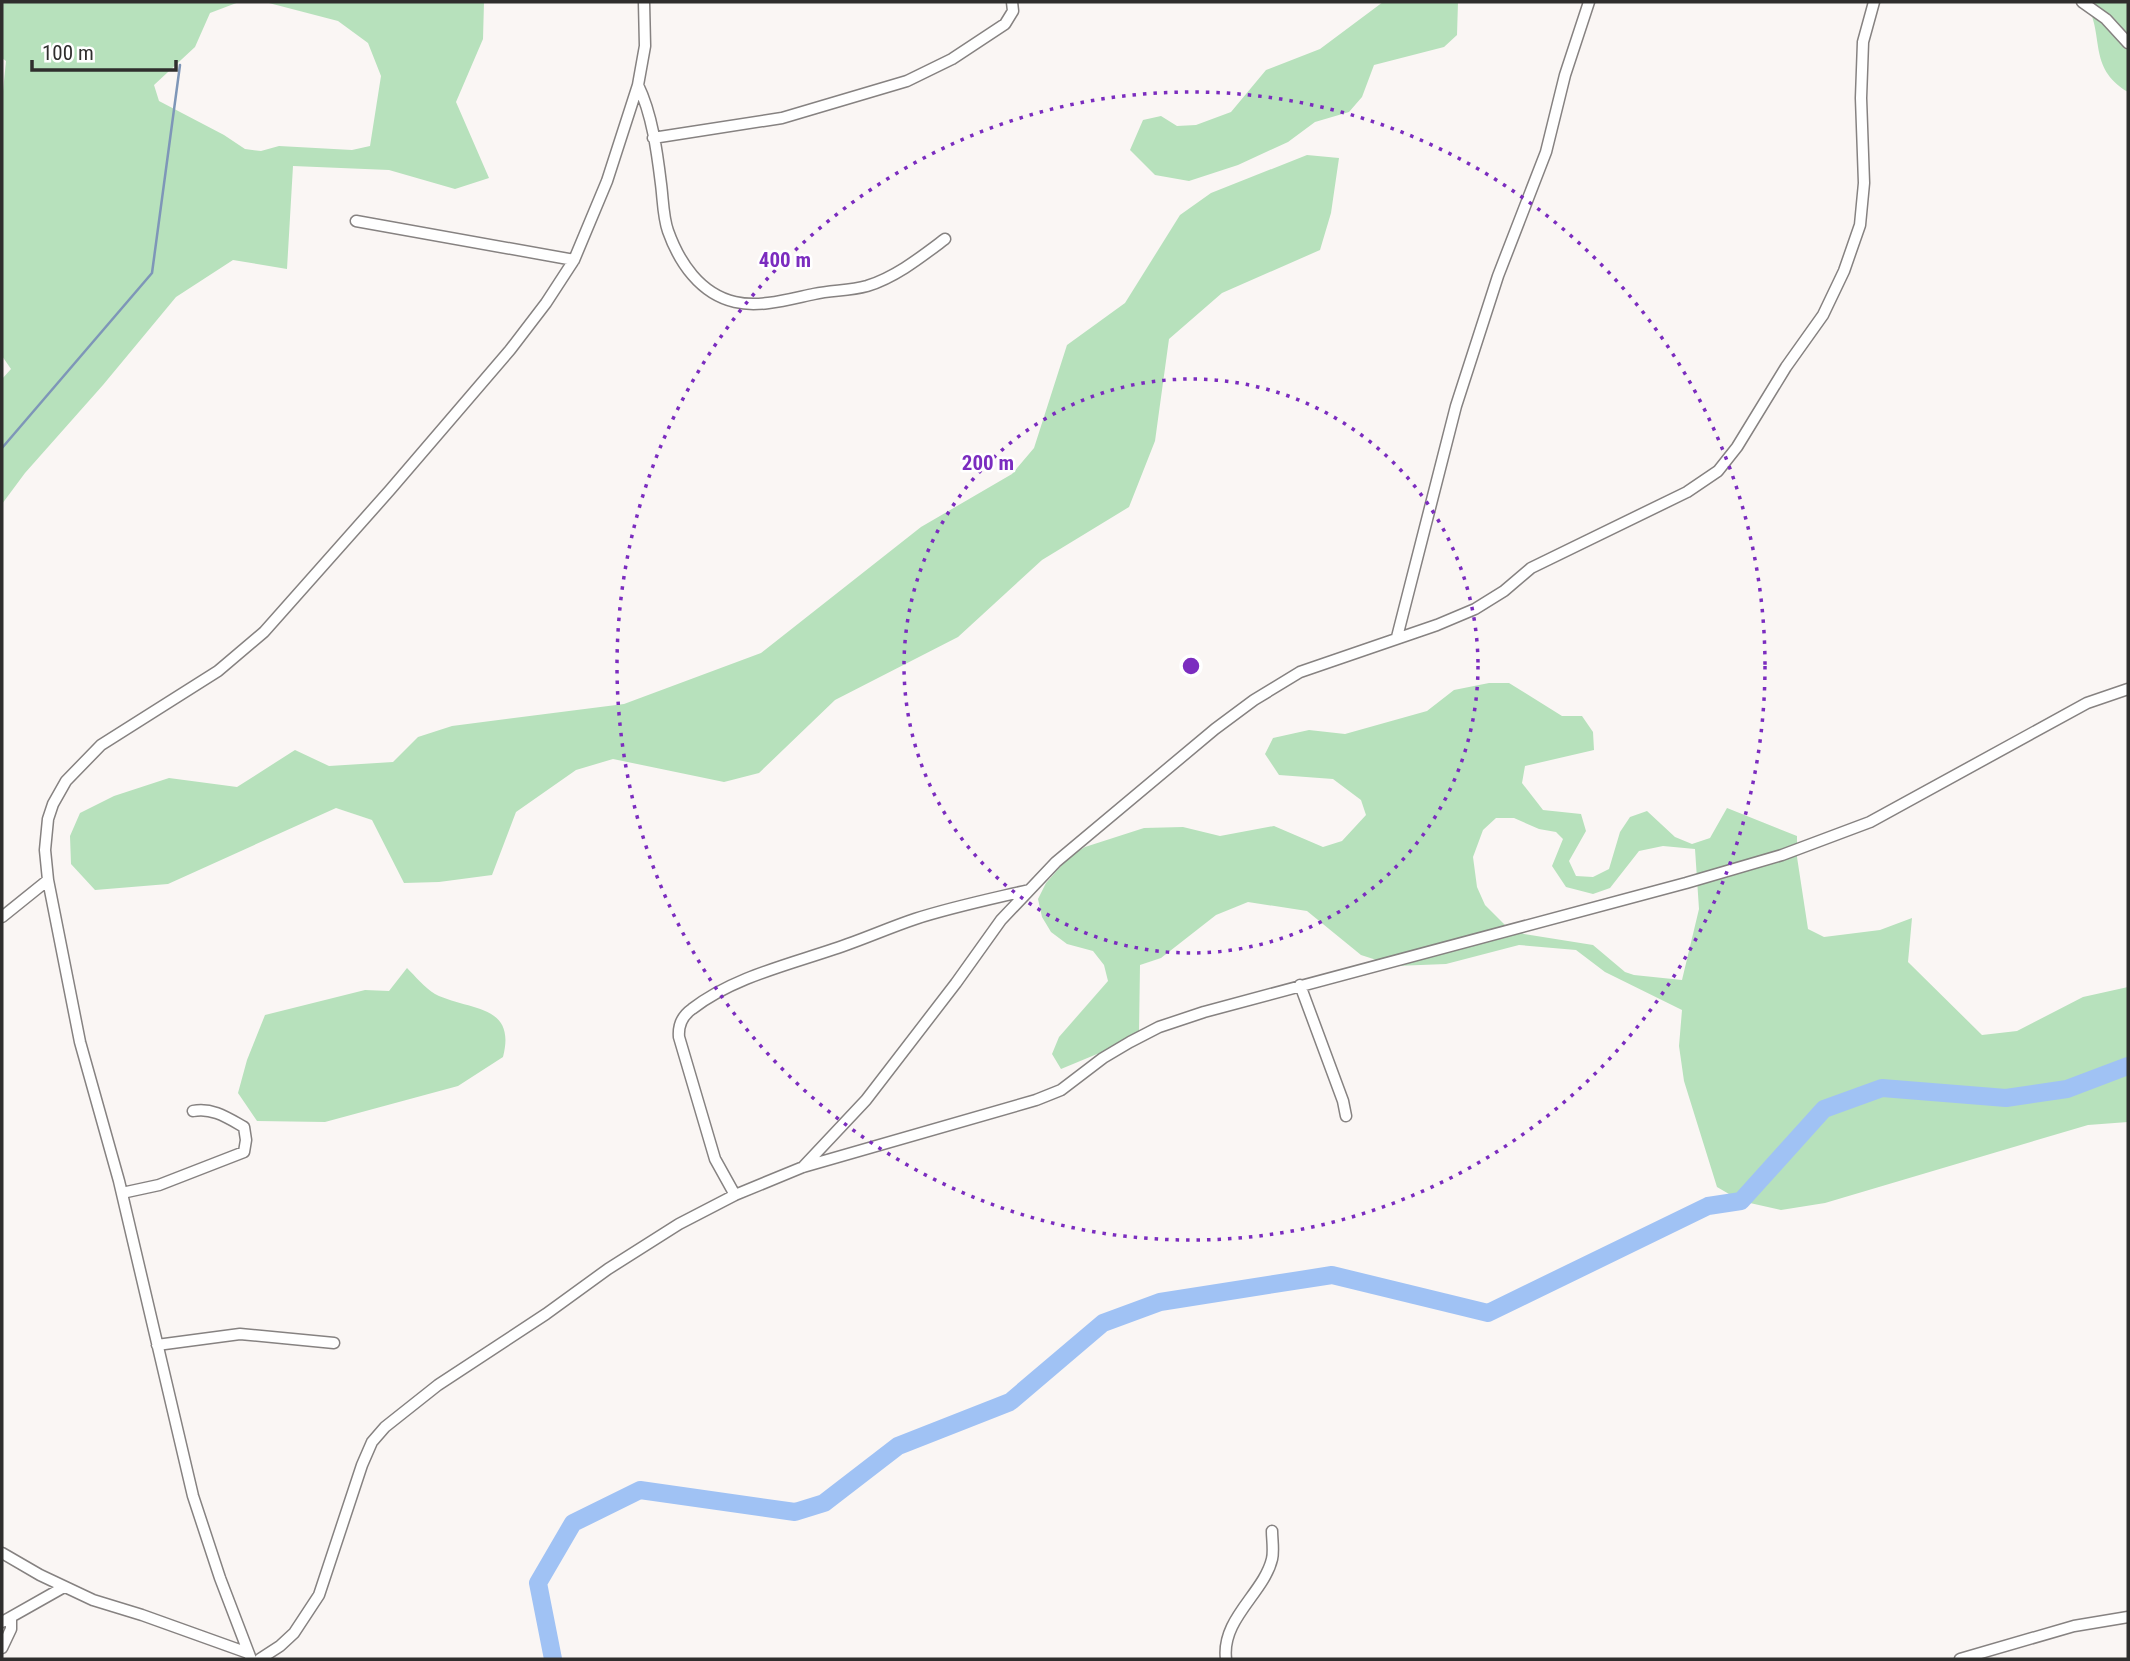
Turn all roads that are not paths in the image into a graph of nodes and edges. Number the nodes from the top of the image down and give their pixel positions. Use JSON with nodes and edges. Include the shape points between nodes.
{"nodes":[{"id":1,"x":644,"y":2,"type":"edge"},
{"id":2,"x":1012,"y":2,"type":"edge"},
{"id":3,"x":1589,"y":2,"type":"edge"},
{"id":4,"x":1874,"y":2,"type":"edge"},
{"id":5,"x":2082,"y":2,"type":"edge"},
{"id":6,"x":2128,"y":43,"type":"edge"},
{"id":7,"x":638,"y":85,"type":"junction"},
{"id":8,"x":653,"y":138,"type":"junction"},
{"id":9,"x":356,"y":220,"type":"dead end"},
{"id":10,"x":945,"y":239,"type":"dead end"},
{"id":11,"x":574,"y":260,"type":"junction"},
{"id":12,"x":1397,"y":637,"type":"junction"},
{"id":13,"x":2128,"y":689,"type":"edge"},
{"id":14,"x":48,"y":880,"type":"junction"},
{"id":15,"x":1032,"y":890,"type":"junction"},
{"id":16,"x":2,"y":917,"type":"edge"},
{"id":17,"x":1300,"y":985,"type":"junction"},
{"id":18,"x":193,"y":1111,"type":"dead end"},
{"id":19,"x":1346,"y":1116,"type":"dead end"},
{"id":20,"x":803,"y":1167,"type":"junction"},
{"id":21,"x":122,"y":1193,"type":"junction"},
{"id":22,"x":734,"y":1195,"type":"junction"},
{"id":23,"x":334,"y":1343,"type":"dead end"},
{"id":24,"x":157,"y":1345,"type":"junction"},
{"id":25,"x":1272,"y":1531,"type":"dead end"},
{"id":26,"x":2,"y":1553,"type":"edge"},
{"id":27,"x":64,"y":1587,"type":"junction"},
{"id":28,"x":2128,"y":1617,"type":"edge"},
{"id":29,"x":6,"y":1620,"type":"edge"},
{"id":30,"x":2,"y":1647,"type":"edge"},
{"id":31,"x":250,"y":1656,"type":"edge"},
{"id":32,"x":260,"y":1659,"type":"edge"},
{"id":33,"x":1226,"y":1659,"type":"edge"},
{"id":34,"x":1960,"y":1659,"type":"edge"}],
"edges":[{"from":1,"to":7,"type":"street","via":[[645,46]]},
{"from":2,"to":8,"type":"street","via":[[1013,11],[1005,24],[952,59],[906,81],[782,118]]},
{"from":3,"to":12,"type":"street","via":[[1546,152],[1498,276],[1456,406]]},
{"from":4,"to":12,"type":"street","via":[[1863,42],[1860,225],[1823,315],[1737,447],[1718,471],[1687,492],[1531,568],[1475,609]]},
{"from":5,"to":6,"type":"street"},
{"from":7,"to":8,"type":"street"},
{"from":7,"to":11,"type":"street","via":[[607,181]]},
{"from":8,"to":10,"type":"street","via":[[667,228],[678,256],[690,275],[735,303],[774,302],[869,286],[908,266]]},
{"from":9,"to":11,"type":"street"},
{"from":11,"to":14,"type":"street","via":[[510,350],[264,632],[218,671],[120,732],[76,769],[56,797],[48,819]]},
{"from":12,"to":15,"type":"street","via":[[1300,671],[1254,700],[1056,862]]},
{"from":13,"to":17,"type":"street","via":[[2087,703],[1870,822],[1795,850]]},
{"from":14,"to":16,"type":"street"},
{"from":14,"to":21,"type":"street","via":[[80,1042]]},
{"from":15,"to":20,"type":"street","via":[[1001,920],[866,1100]]},
{"from":15,"to":22,"type":"street","via":[[973,902],[781,965],[737,983],[684,1017],[679,1037],[715,1159]]},
{"from":17,"to":19,"type":"street"},
{"from":17,"to":20,"type":"street","via":[[1159,1027],[1103,1058],[1061,1090],[1036,1100]]},
{"from":18,"to":21,"type":"street","via":[[219,1113],[244,1127],[244,1152],[159,1185]]},
{"from":20,"to":22,"type":"street"},
{"from":21,"to":24,"type":"street"},
{"from":22,"to":32,"type":"street","via":[[608,1269],[438,1385],[385,1427],[362,1465],[319,1595],[294,1633]]},
{"from":23,"to":24,"type":"street","via":[[240,1334]]},
{"from":24,"to":31,"type":"street","via":[[192,1496]]},
{"from":25,"to":33,"type":"street","via":[[1272,1559],[1234,1622]]},
{"from":26,"to":27,"type":"street"},
{"from":27,"to":29,"type":"street"},
{"from":27,"to":31,"type":"street"},
{"from":28,"to":34,"type":"street","via":[[2074,1626]]},
{"from":29,"to":30,"type":"street","via":[[11,1629]]}]}
